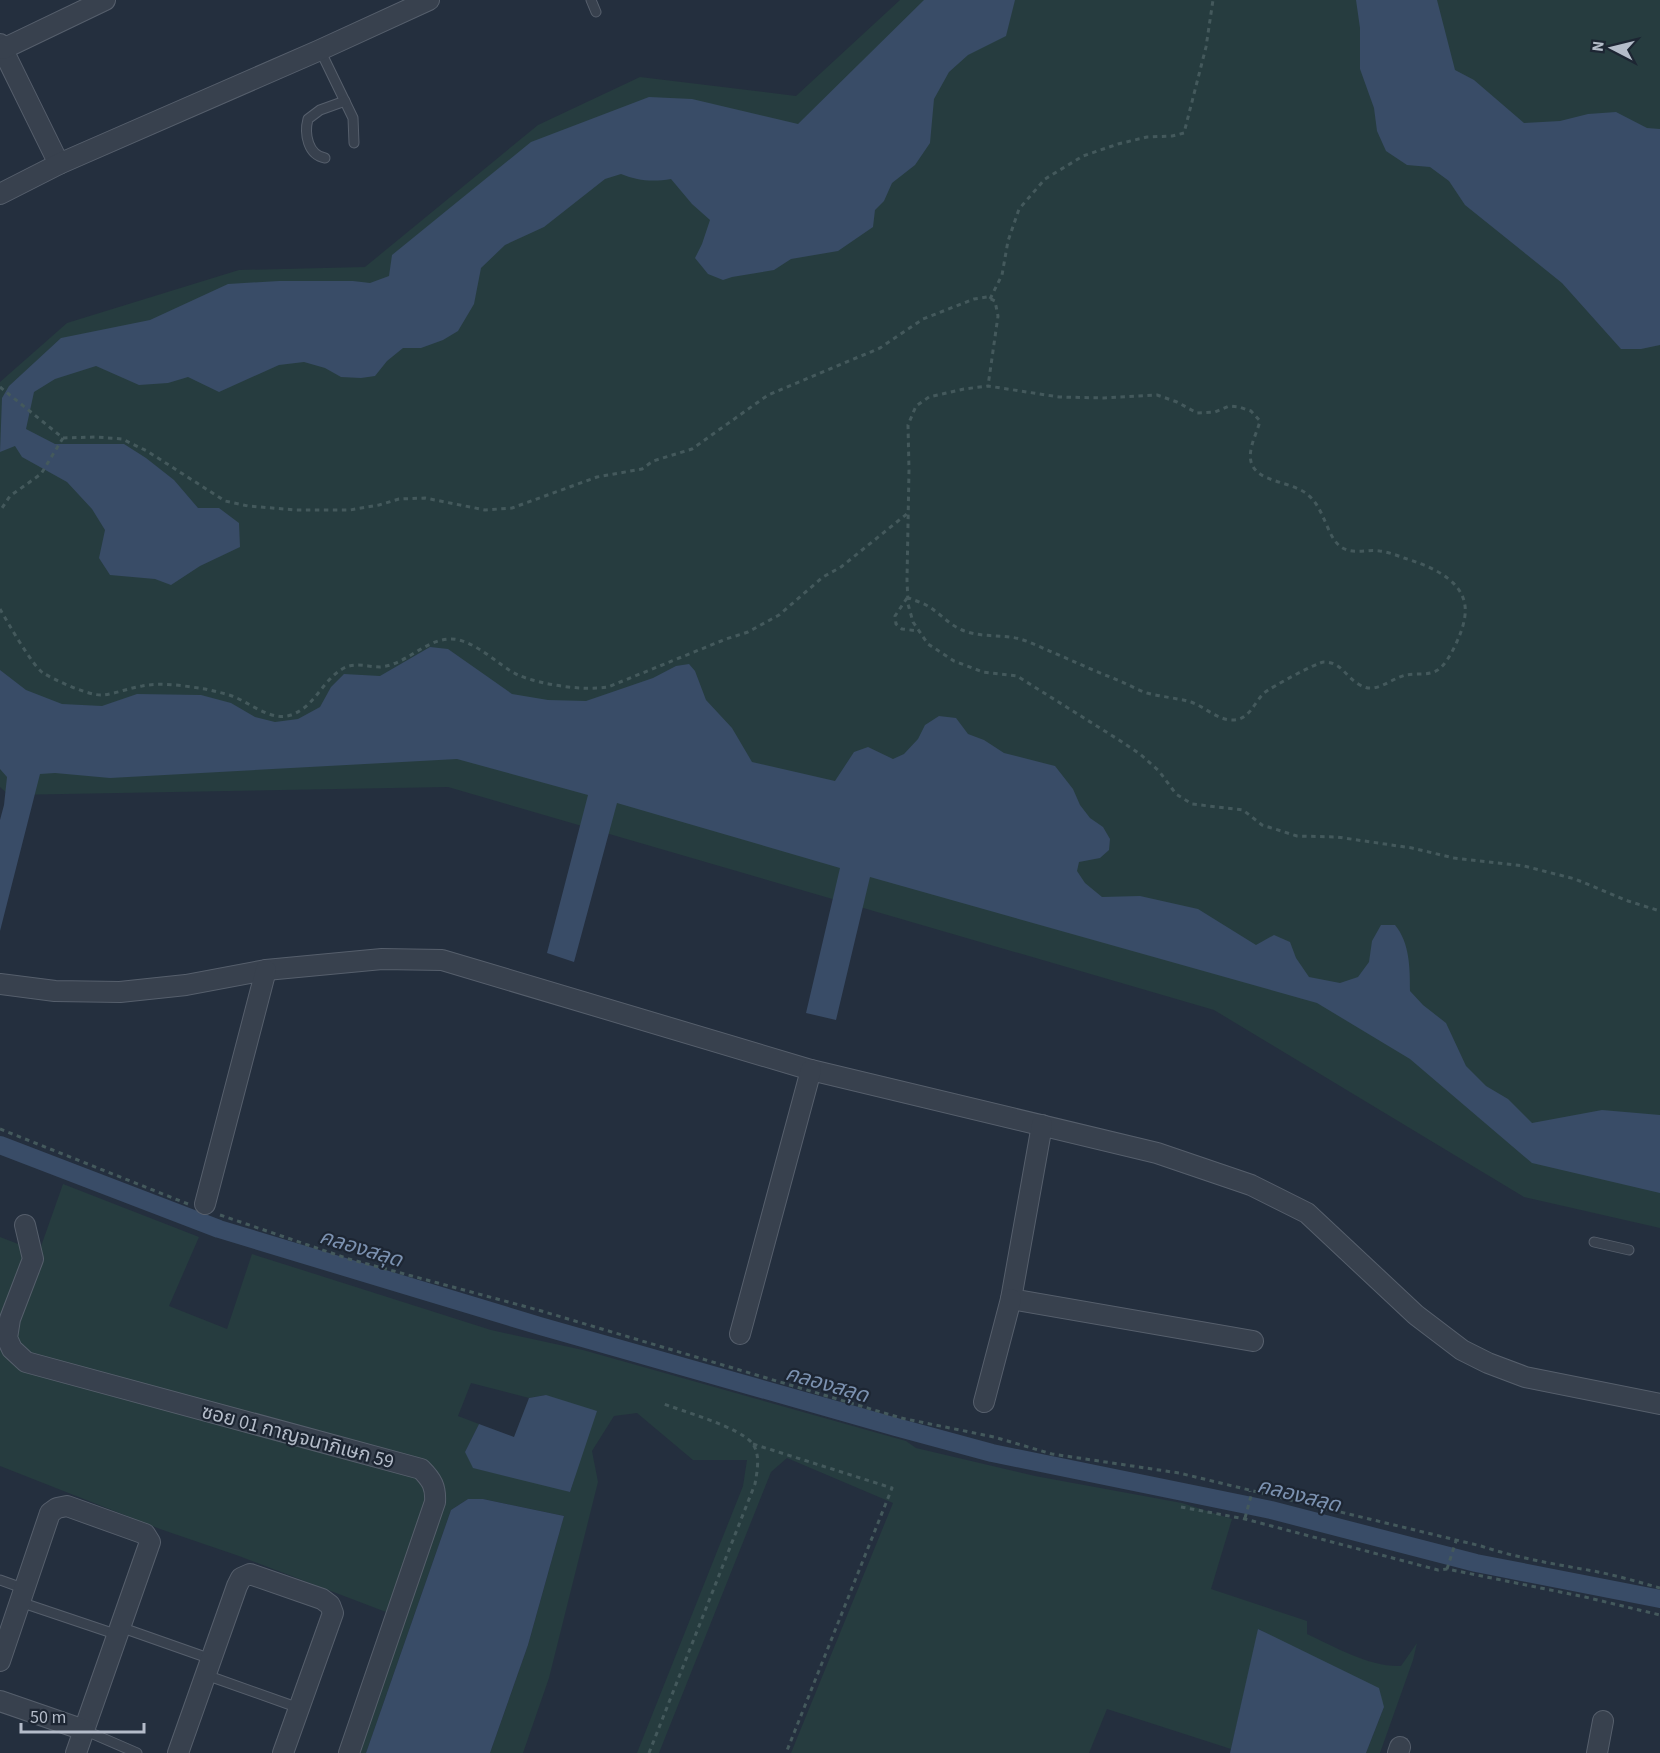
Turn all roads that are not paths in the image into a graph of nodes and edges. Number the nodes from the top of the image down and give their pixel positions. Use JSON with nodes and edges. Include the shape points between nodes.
{"nodes":[{"id":1,"x":105,"y":0,"type":"edge"},
{"id":2,"x":429,"y":0,"type":"edge"},
{"id":3,"x":591,"y":0,"type":"edge"},
{"id":4,"x":596,"y":12,"type":"dead end"},
{"id":5,"x":2,"y":46,"type":"edge"},
{"id":6,"x":320,"y":50,"type":"junction"},
{"id":7,"x":345,"y":101,"type":"junction"},
{"id":8,"x":354,"y":143,"type":"dead end"},
{"id":9,"x":325,"y":158,"type":"dead end"},
{"id":10,"x":59,"y":164,"type":"junction"},
{"id":11,"x":0,"y":194,"type":"edge"},
{"id":12,"x":266,"y":970,"type":"junction"},
{"id":13,"x":0,"y":984,"type":"edge"},
{"id":14,"x":811,"y":1070,"type":"junction"},
{"id":15,"x":1042,"y":1125,"type":"junction"},
{"id":16,"x":207,"y":1208,"type":"road end"},
{"id":17,"x":26,"y":1225,"type":"dead end"},
{"id":18,"x":1594,"y":1242,"type":"dead end"},
{"id":19,"x":1629,"y":1250,"type":"dead end"},
{"id":20,"x":1011,"y":1299,"type":"junction"},
{"id":21,"x":740,"y":1334,"type":"dead end"},
{"id":22,"x":1253,"y":1341,"type":"dead end"},
{"id":23,"x":984,"y":1402,"type":"dead end"},
{"id":24,"x":1660,"y":1404,"type":"edge"},
{"id":25,"x":0,"y":1580,"type":"edge"},
{"id":26,"x":22,"y":1596,"type":"junction"},
{"id":27,"x":119,"y":1631,"type":"junction"},
{"id":28,"x":0,"y":1660,"type":"edge"},
{"id":29,"x":208,"y":1667,"type":"junction"},
{"id":30,"x":0,"y":1701,"type":"edge"},
{"id":31,"x":300,"y":1708,"type":"junction"},
{"id":32,"x":1603,"y":1721,"type":"dead end"},
{"id":33,"x":84,"y":1730,"type":"junction"},
{"id":34,"x":76,"y":1753,"type":"edge"},
{"id":35,"x":137,"y":1753,"type":"edge"},
{"id":36,"x":178,"y":1753,"type":"edge"},
{"id":37,"x":283,"y":1753,"type":"edge"},
{"id":38,"x":349,"y":1753,"type":"edge"},
{"id":39,"x":1597,"y":1753,"type":"edge"}],
"edges":[{"from":1,"to":5,"type":"street"},
{"from":2,"to":6,"type":"street"},
{"from":3,"to":4,"type":"lane"},
{"from":5,"to":10,"type":"street"},
{"from":6,"to":7,"type":"lane"},
{"from":6,"to":10,"type":"street"},
{"from":7,"to":8,"type":"lane","via":[[353,118]]},
{"from":7,"to":9,"type":"lane","via":[[308,118],[309,144]]},
{"from":10,"to":11,"type":"street"},
{"from":12,"to":13,"type":"street","via":[[120,992],[55,991]]},
{"from":12,"to":14,"type":"street","via":[[382,959],[442,960]]},
{"from":12,"to":16,"type":"street"},
{"from":14,"to":15,"type":"street"},
{"from":14,"to":21,"type":"street"},
{"from":15,"to":20,"type":"street"},
{"from":15,"to":24,"type":"street","via":[[1157,1153],[1251,1185],[1306,1213],[1416,1315],[1462,1350],[1488,1363],[1525,1377]]},
{"from":17,"to":38,"type":"street","name":"ซอย 01 กาญจนาภิเษก 59","via":[[33,1259],[10,1319],[8,1338],[12,1349],[26,1362],[422,1469],[431,1479],[436,1490],[429,1523]]},
{"from":18,"to":19,"type":"lane"},
{"from":20,"to":22,"type":"street"},
{"from":20,"to":23,"type":"street"},
{"from":25,"to":26,"type":"lane"},
{"from":26,"to":27,"type":"lane"},
{"from":26,"to":27,"type":"street","via":[[50,1513],[57,1508],[67,1506],[132,1528],[145,1533],[150,1542]]},
{"from":26,"to":28,"type":"street"},
{"from":27,"to":29,"type":"lane"},
{"from":27,"to":33,"type":"street"},
{"from":29,"to":31,"type":"lane"},
{"from":29,"to":31,"type":"street","via":[[242,1578],[250,1574],[322,1599],[333,1613]]},
{"from":29,"to":36,"type":"street"},
{"from":30,"to":33,"type":"street"},
{"from":31,"to":37,"type":"street"},
{"from":32,"to":39,"type":"street"},
{"from":33,"to":34,"type":"street"},
{"from":33,"to":35,"type":"lane"}]}
